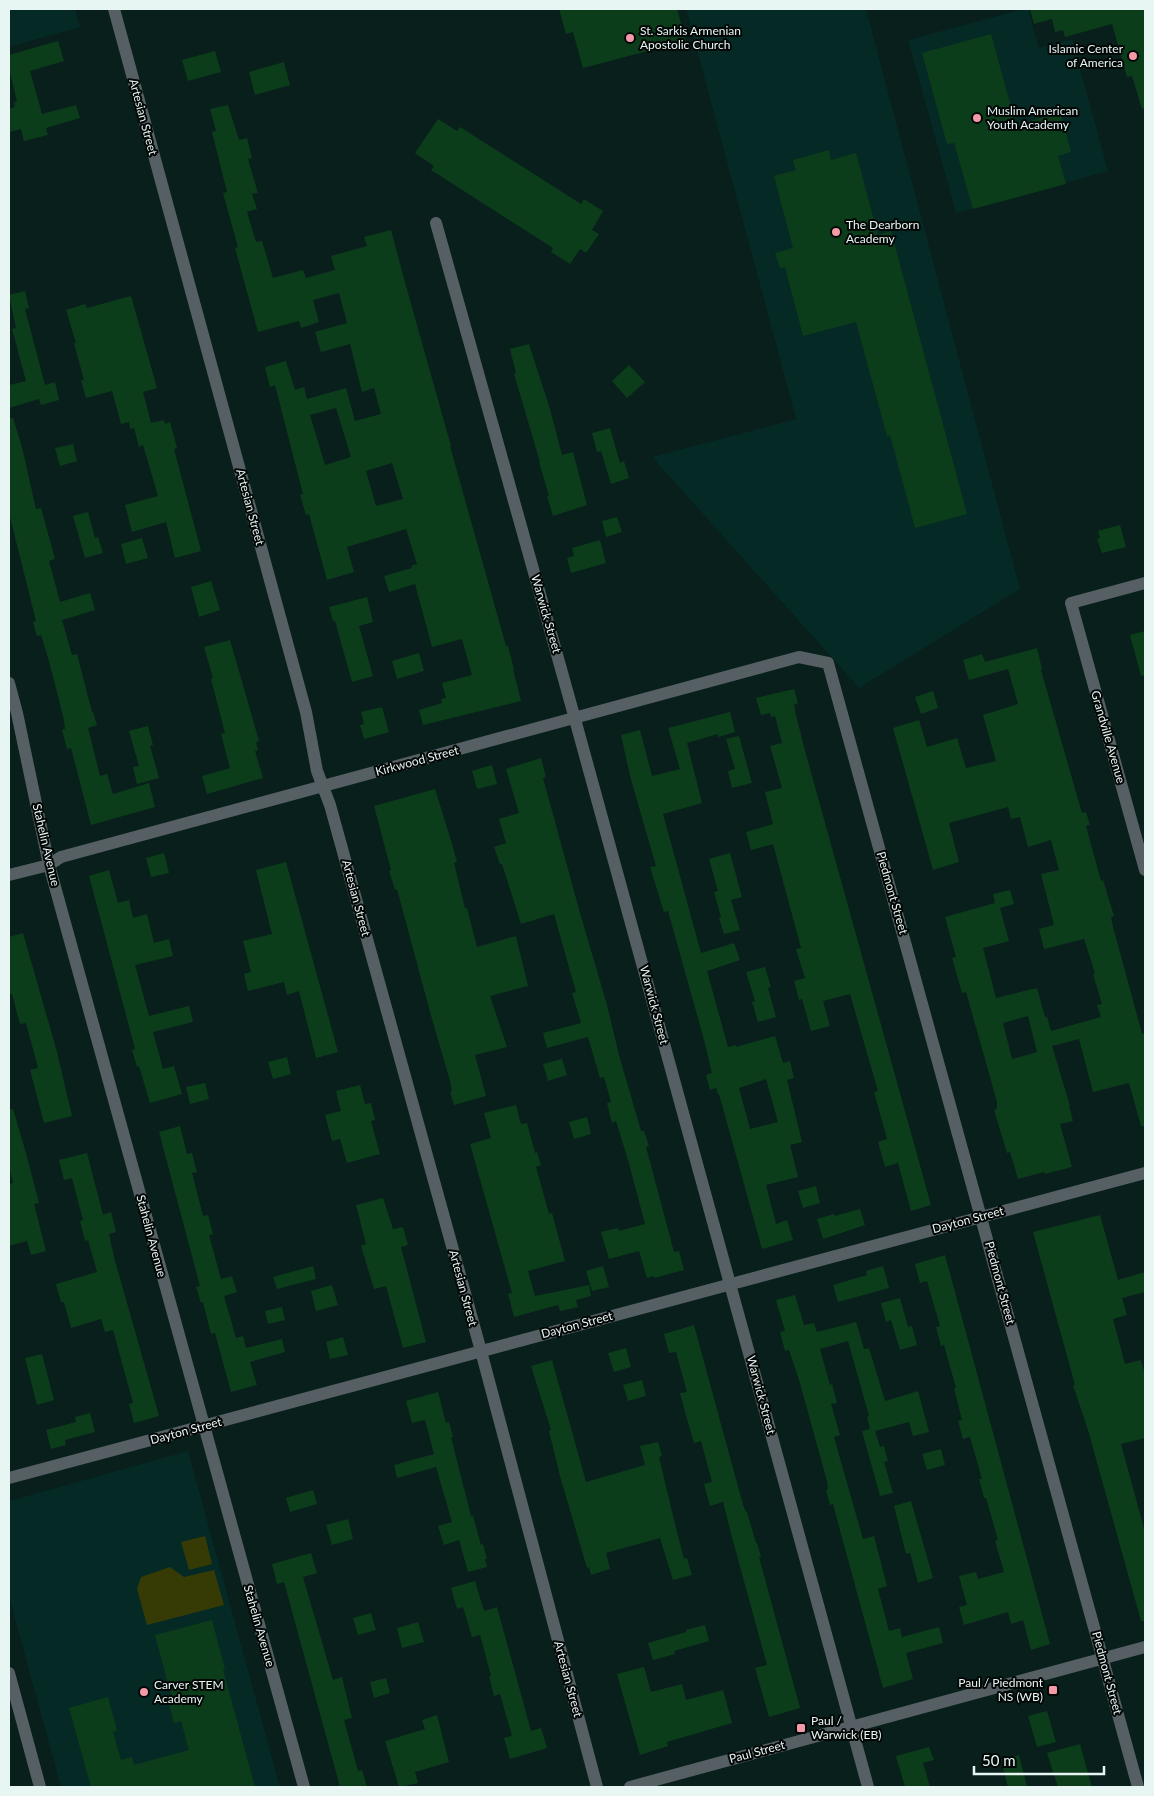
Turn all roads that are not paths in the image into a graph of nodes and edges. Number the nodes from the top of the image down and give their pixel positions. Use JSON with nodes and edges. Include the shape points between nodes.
{"nodes":[{"id":1,"x":114,"y":9,"type":"edge"},
{"id":2,"x":436,"y":223,"type":"dead end"},
{"id":3,"x":1145,"y":582,"type":"edge"},
{"id":4,"x":828,"y":663,"type":"joint"},
{"id":5,"x":9,"y":682,"type":"edge"},
{"id":6,"x":575,"y":719,"type":"junction"},
{"id":7,"x":324,"y":786,"type":"junction"},
{"id":8,"x":48,"y":865,"type":"junction"},
{"id":9,"x":1145,"y":870,"type":"edge"},
{"id":10,"x":9,"y":875,"type":"edge"},
{"id":11,"x":1145,"y":1173,"type":"edge"},
{"id":12,"x":982,"y":1216,"type":"junction"},
{"id":13,"x":731,"y":1284,"type":"junction"},
{"id":14,"x":481,"y":1351,"type":"junction"},
{"id":15,"x":204,"y":1426,"type":"junction"},
{"id":16,"x":9,"y":1478,"type":"edge"},
{"id":17,"x":1145,"y":1647,"type":"edge"},
{"id":18,"x":1103,"y":1659,"type":"junction"},
{"id":19,"x":9,"y":1673,"type":"edge"},
{"id":20,"x":851,"y":1727,"type":"junction"},
{"id":21,"x":40,"y":1787,"type":"edge"},
{"id":22,"x":304,"y":1787,"type":"edge"},
{"id":23,"x":597,"y":1787,"type":"edge"},
{"id":24,"x":630,"y":1787,"type":"edge"},
{"id":25,"x":868,"y":1787,"type":"edge"},
{"id":26,"x":1138,"y":1787,"type":"edge"}],
"edges":[{"from":1,"to":7,"type":"street","name":"Artesian Street","via":[[306,712],[317,772]]},
{"from":2,"to":6,"type":"street","name":"Warwick Street"},
{"from":3,"to":9,"type":"street","name":"Grandville Avenue","via":[[1071,603]]},
{"from":4,"to":6,"type":"street","name":"Kirkwood Street","via":[[799,657]]},
{"from":4,"to":12,"type":"street","name":"Piedmont Street"},
{"from":5,"to":8,"type":"street","name":"Stahelin Avenue"},
{"from":6,"to":7,"type":"street","name":"Kirkwood Street"},
{"from":6,"to":13,"type":"street","name":"Warwick Street"},
{"from":7,"to":8,"type":"street","name":"Kirkwood Street","via":[[61,857]]},
{"from":7,"to":14,"type":"street","name":"Artesian Street"},
{"from":8,"to":10,"type":"street","name":"Kirkwood Street"},
{"from":8,"to":15,"type":"street","name":"Stahelin Avenue"},
{"from":11,"to":12,"type":"street","name":"Dayton Street"},
{"from":12,"to":13,"type":"street","name":"Dayton Street"},
{"from":12,"to":18,"type":"street","name":"Piedmont Street"},
{"from":13,"to":14,"type":"street","name":"Dayton Street"},
{"from":13,"to":20,"type":"street","name":"Warwick Street"},
{"from":14,"to":15,"type":"street","name":"Dayton Street"},
{"from":14,"to":23,"type":"street","name":"Artesian Street"},
{"from":15,"to":16,"type":"street","name":"Dayton Street"},
{"from":15,"to":22,"type":"street","name":"Stahelin Avenue"},
{"from":17,"to":18,"type":"street","name":"Paul Street"},
{"from":18,"to":20,"type":"street","name":"Paul Street"},
{"from":18,"to":26,"type":"street","name":"Piedmont Street"},
{"from":19,"to":21,"type":"street"},
{"from":20,"to":24,"type":"street","name":"Paul Street"},
{"from":20,"to":25,"type":"street","name":"Warwick Street"}]}
